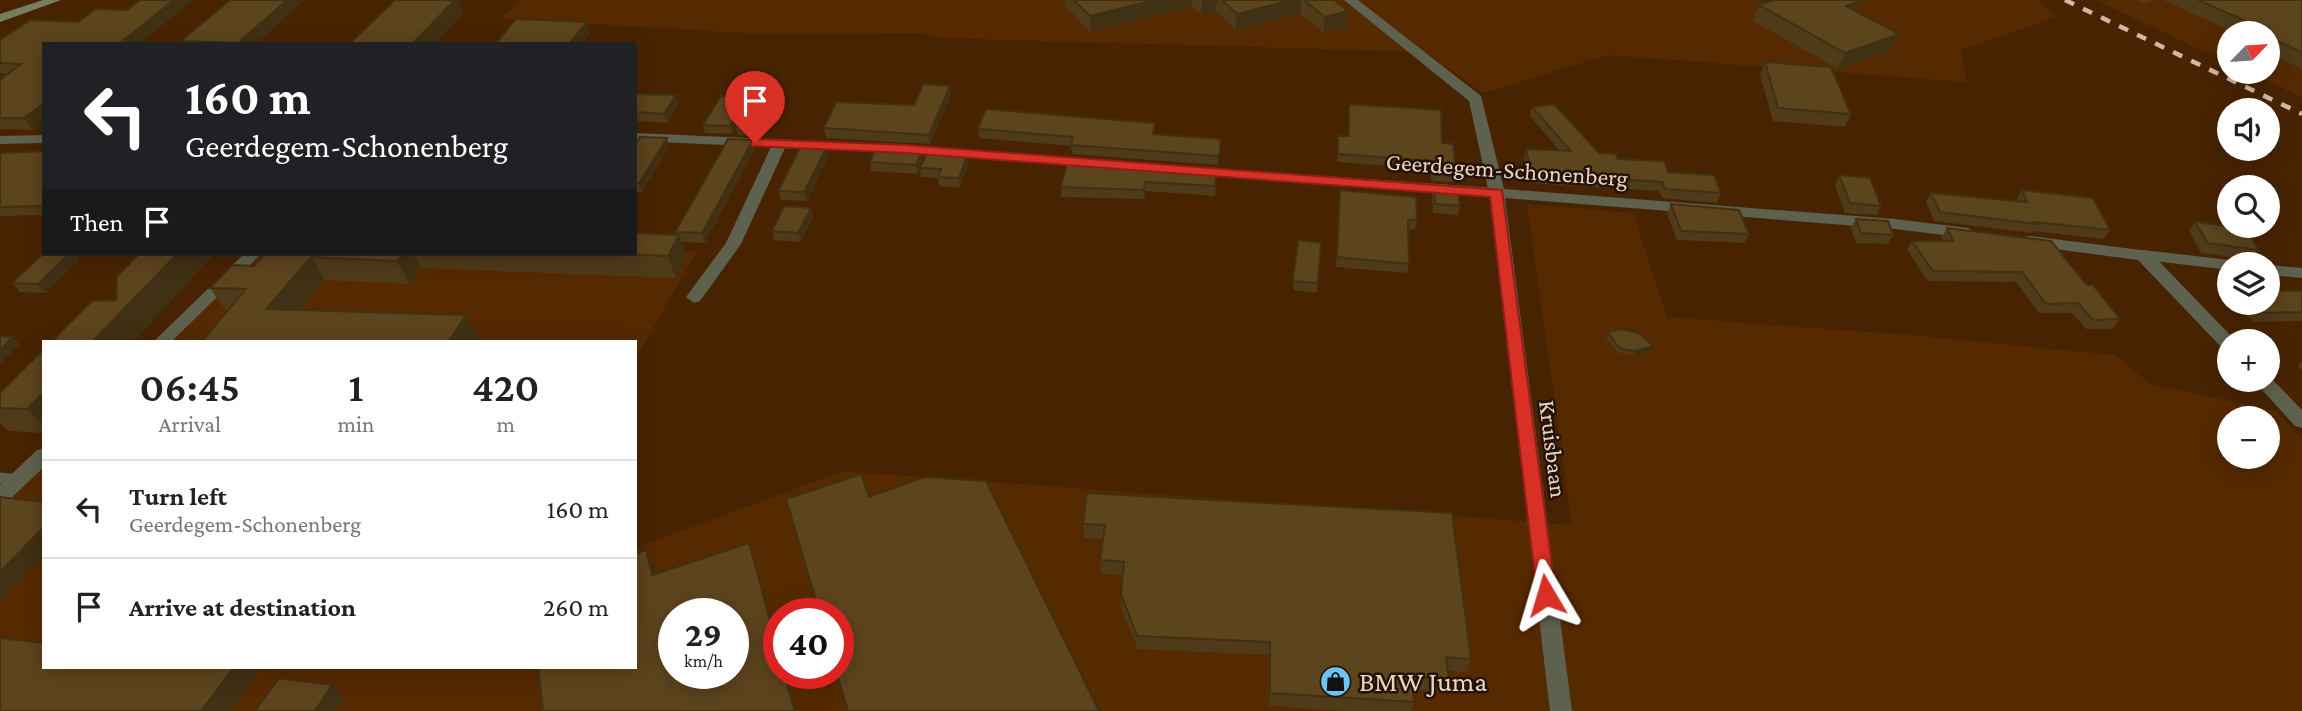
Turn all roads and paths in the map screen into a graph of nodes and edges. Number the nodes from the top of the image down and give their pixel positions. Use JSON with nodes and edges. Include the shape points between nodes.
{"nodes":[{"id":1,"x":55,"y":0,"type":"edge"},
{"id":2,"x":1350,"y":0,"type":"edge"},
{"id":3,"x":0,"y":18,"type":"edge"},
{"id":4,"x":637,"y":137,"type":"edge"},
{"id":5,"x":42,"y":139,"type":"edge"},
{"id":6,"x":0,"y":140,"type":"edge"},
{"id":7,"x":780,"y":144,"type":"junction"},
{"id":8,"x":1099,"y":164,"type":"edge"},
{"id":9,"x":1181,"y":170,"type":"edge"},
{"id":10,"x":1497,"y":193,"type":"junction"},
{"id":11,"x":1990,"y":236,"type":"edge"},
{"id":12,"x":2017,"y":239,"type":"edge"},
{"id":13,"x":2143,"y":255,"type":"junction"},
{"id":14,"x":251,"y":256,"type":"edge"},
{"id":15,"x":2217,"y":264,"type":"edge"},
{"id":16,"x":2280,"y":271,"type":"edge"},
{"id":17,"x":2302,"y":273,"type":"edge"},
{"id":18,"x":694,"y":297,"type":"dead end"},
{"id":19,"x":2217,"y":332,"type":"edge"},
{"id":20,"x":163,"y":340,"type":"edge"},
{"id":21,"x":2274,"y":392,"type":"edge"},
{"id":22,"x":2302,"y":421,"type":"edge"},
{"id":23,"x":42,"y":456,"type":"edge"},
{"id":24,"x":9,"y":479,"type":"edge"},
{"id":25,"x":0,"y":497,"type":"edge"},
{"id":26,"x":1561,"y":711,"type":"edge"}],
"edges":[{"from":1,"to":3,"type":"main road"},
{"from":2,"to":10,"type":"street","name":"Kruisbaan","via":[[1476,99]]},
{"from":4,"to":7,"type":"street"},
{"from":5,"to":6,"type":"street"},
{"from":7,"to":8,"type":"street"},
{"from":7,"to":18,"type":"street","via":[[733,244]]},
{"from":9,"to":10,"type":"street","name":"Geerdegem-Schonenberg"},
{"from":10,"to":11,"type":"street","name":"Geerdegem-Schonenberg","via":[[1895,224]]},
{"from":10,"to":26,"type":"street","name":"Kruisbaan"},
{"from":12,"to":13,"type":"street"},
{"from":13,"to":15,"type":"street"},
{"from":13,"to":19,"type":"street"},
{"from":14,"to":20,"type":"street"},
{"from":16,"to":17,"type":"street"},
{"from":21,"to":22,"type":"street"},
{"from":23,"to":24,"type":"street"},
{"from":24,"to":25,"type":"street"}]}
